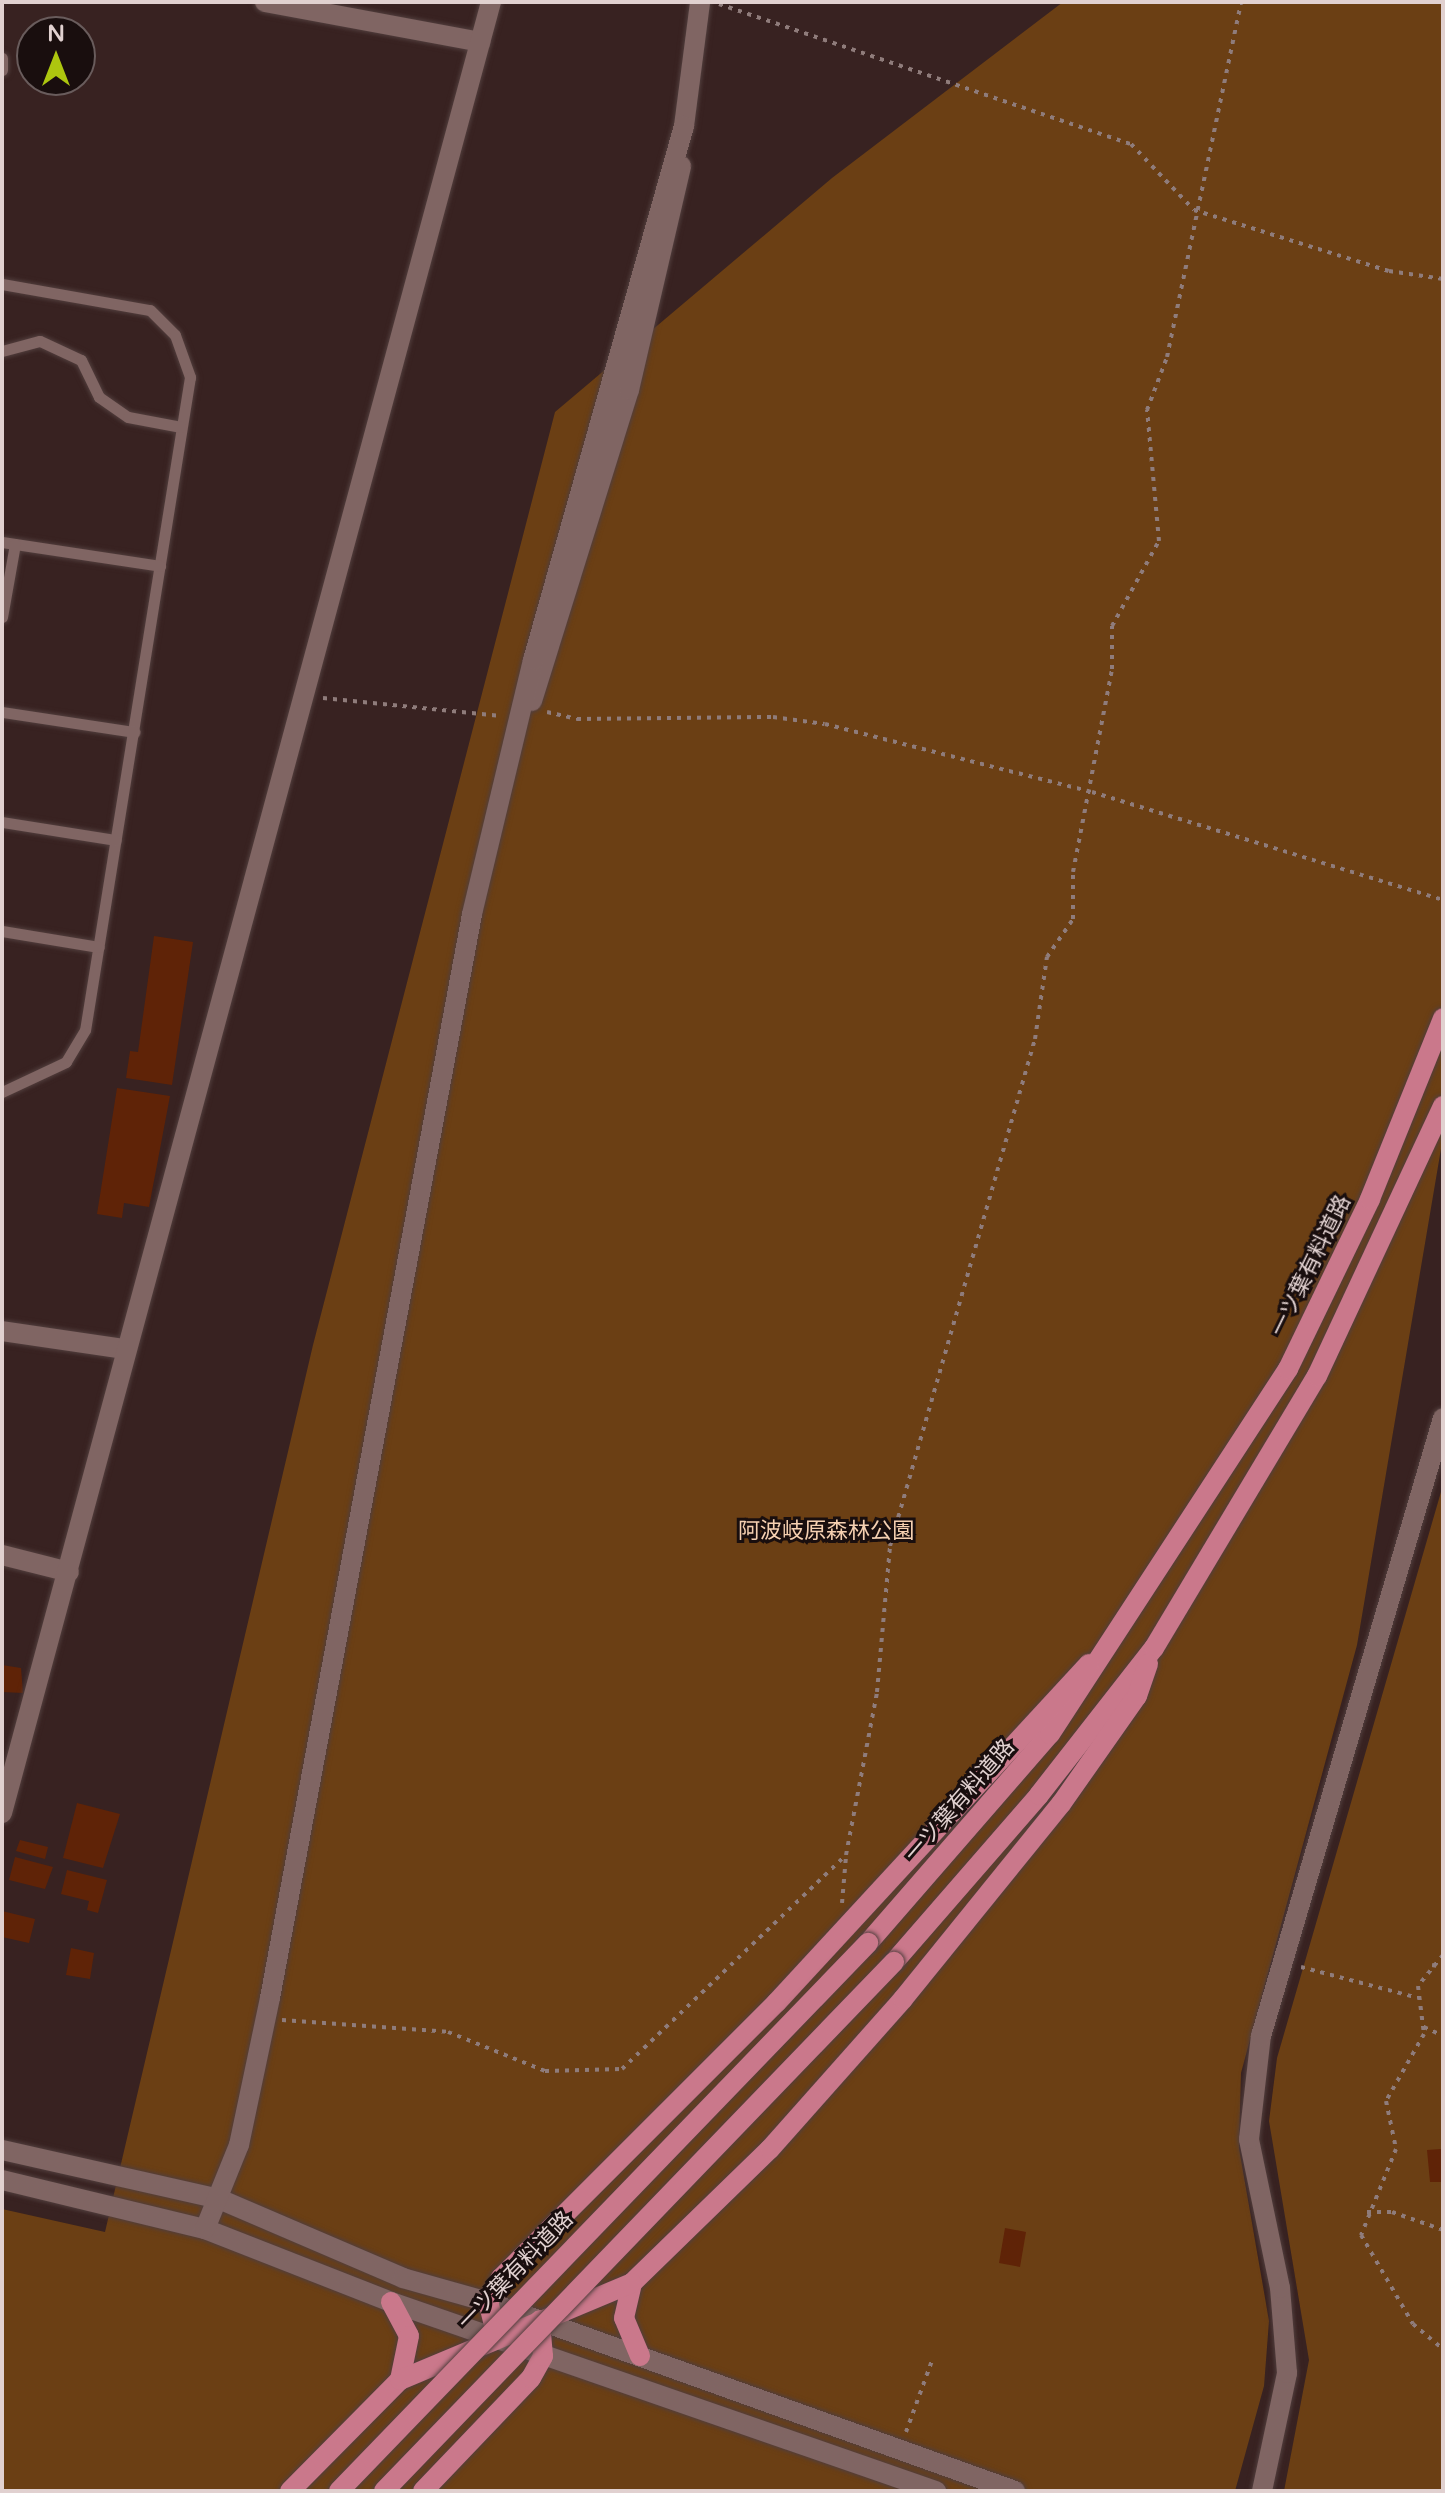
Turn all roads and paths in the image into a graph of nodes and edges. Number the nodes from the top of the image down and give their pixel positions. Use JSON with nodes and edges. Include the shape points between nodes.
{"nodes":[{"id":1,"x":265,"y":2,"type":"edge"},
{"id":2,"x":491,"y":2,"type":"edge"},
{"id":3,"x":700,"y":2,"type":"edge"},
{"id":4,"x":715,"y":2,"type":"edge"},
{"id":5,"x":1241,"y":2,"type":"edge"},
{"id":6,"x":480,"y":42,"type":"junction"},
{"id":7,"x":2,"y":58,"type":"edge"},
{"id":8,"x":2,"y":70,"type":"edge"},
{"id":9,"x":1194,"y":210,"type":"junction"},
{"id":10,"x":1443,"y":279,"type":"edge"},
{"id":11,"x":2,"y":284,"type":"edge"},
{"id":12,"x":2,"y":351,"type":"edge"},
{"id":13,"x":181,"y":427,"type":"junction"},
{"id":14,"x":2,"y":542,"type":"edge"},
{"id":15,"x":15,"y":544,"type":"junction"},
{"id":16,"x":160,"y":566,"type":"junction"},
{"id":17,"x":2,"y":617,"type":"edge"},
{"id":18,"x":308,"y":697,"type":"junction"},
{"id":19,"x":2,"y":712,"type":"edge"},
{"id":20,"x":522,"y":722,"type":"junction"},
{"id":21,"x":134,"y":732,"type":"junction"},
{"id":22,"x":1092,"y":792,"type":"junction"},
{"id":23,"x":2,"y":822,"type":"edge"},
{"id":24,"x":116,"y":840,"type":"junction"},
{"id":25,"x":1443,"y":900,"type":"edge"},
{"id":26,"x":2,"y":931,"type":"edge"},
{"id":27,"x":99,"y":947,"type":"junction"},
{"id":28,"x":1443,"y":1018,"type":"edge"},
{"id":29,"x":2,"y":1092,"type":"edge"},
{"id":30,"x":1443,"y":1106,"type":"edge"},
{"id":31,"x":2,"y":1331,"type":"edge"},
{"id":32,"x":124,"y":1349,"type":"junction"},
{"id":33,"x":1443,"y":1418,"type":"edge"},
{"id":34,"x":2,"y":1555,"type":"edge"},
{"id":35,"x":69,"y":1572,"type":"junction"},
{"id":36,"x":1114,"y":1642,"type":"junction"},
{"id":37,"x":1154,"y":1648,"type":"junction"},
{"id":38,"x":10,"y":1751,"type":"edge"},
{"id":39,"x":2,"y":1813,"type":"edge"},
{"id":40,"x":846,"y":1855,"type":"junction"},
{"id":41,"x":841,"y":1913,"type":"dead end"},
{"id":42,"x":1443,"y":1955,"type":"edge"},
{"id":43,"x":1432,"y":1965,"type":"junction"},
{"id":44,"x":1298,"y":1966,"type":"dead end"},
{"id":45,"x":1443,"y":1967,"type":"edge"},
{"id":46,"x":1418,"y":1998,"type":"junction"},
{"id":47,"x":267,"y":2017,"type":"junction"},
{"id":48,"x":1423,"y":2026,"type":"junction"},
{"id":49,"x":1443,"y":2036,"type":"edge"},
{"id":50,"x":2,"y":2150,"type":"edge"},
{"id":51,"x":2,"y":2180,"type":"edge"},
{"id":52,"x":219,"y":2199,"type":"junction"},
{"id":53,"x":1367,"y":2212,"type":"junction"},
{"id":54,"x":205,"y":2229,"type":"junction"},
{"id":55,"x":1443,"y":2230,"type":"edge"},
{"id":56,"x":632,"y":2283,"type":"junction"},
{"id":57,"x":391,"y":2302,"type":"junction"},
{"id":58,"x":488,"y":2302,"type":"junction"},
{"id":59,"x":540,"y":2320,"type":"junction"},
{"id":60,"x":497,"y":2337,"type":"junction"},
{"id":61,"x":1443,"y":2349,"type":"edge"},
{"id":62,"x":543,"y":2356,"type":"junction"},
{"id":63,"x":640,"y":2356,"type":"junction"},
{"id":64,"x":933,"y":2358,"type":"dead end"},
{"id":65,"x":400,"y":2380,"type":"junction"},
{"id":66,"x":905,"y":2434,"type":"dead end"},
{"id":67,"x":290,"y":2491,"type":"edge"},
{"id":68,"x":339,"y":2491,"type":"edge"},
{"id":69,"x":384,"y":2491,"type":"edge"},
{"id":70,"x":423,"y":2491,"type":"edge"},
{"id":71,"x":936,"y":2491,"type":"edge"},
{"id":72,"x":1015,"y":2491,"type":"edge"},
{"id":73,"x":1262,"y":2491,"type":"edge"}],
"edges":[{"from":1,"to":6,"type":"street"},
{"from":2,"to":6,"type":"street"},
{"from":3,"to":20,"type":"street","via":[[666,253],[546,672]]},
{"from":4,"to":9,"type":"path","via":[[1131,144]]},
{"from":5,"to":9,"type":"path"},
{"from":6,"to":18,"type":"street"},
{"from":7,"to":8,"type":"lane"},
{"from":9,"to":10,"type":"path","via":[[1389,271]]},
{"from":9,"to":22,"type":"path","via":[[1167,357],[1147,410],[1159,541],[1112,626]]},
{"from":11,"to":13,"type":"lane","via":[[150,310],[167,322],[190,377]]},
{"from":12,"to":13,"type":"lane","via":[[40,341],[81,360],[99,397],[128,417]]},
{"from":13,"to":16,"type":"lane"},
{"from":14,"to":15,"type":"lane"},
{"from":15,"to":16,"type":"lane"},
{"from":15,"to":17,"type":"lane"},
{"from":16,"to":21,"type":"lane"},
{"from":18,"to":20,"type":"path","via":[[483,712]]},
{"from":18,"to":32,"type":"street"},
{"from":19,"to":21,"type":"lane"},
{"from":20,"to":22,"type":"path","via":[[547,712],[703,723],[773,717]]},
{"from":20,"to":47,"type":"street","via":[[472,914]]},
{"from":21,"to":24,"type":"lane"},
{"from":22,"to":25,"type":"path"},
{"from":22,"to":40,"type":"path","via":[[1073,872],[1073,919],[1047,957],[1035,1039],[890,1546],[877,1692]]},
{"from":23,"to":24,"type":"lane"},
{"from":24,"to":27,"type":"lane"},
{"from":26,"to":27,"type":"lane"},
{"from":27,"to":29,"type":"lane","via":[[85,1030],[66,1062]]},
{"from":28,"to":36,"type":"main road","name":"一ツ葉有料道路","via":[[1370,1199],[1288,1369]]},
{"from":30,"to":37,"type":"main road","via":[[1317,1376]]},
{"from":31,"to":32,"type":"street"},
{"from":32,"to":35,"type":"street"},
{"from":33,"to":73,"type":"street","via":[[1261,2036],[1249,2139],[1280,2288],[1287,2373]]},
{"from":34,"to":35,"type":"street"},
{"from":35,"to":38,"type":"street"},
{"from":36,"to":58,"type":"main road","via":[[1051,1698],[777,2002],[501,2278]]},
{"from":36,"to":68,"type":"main road","name":"一ツ葉有料道路","bridge":true,"via":[[1050,1734],[868,1943]]},
{"from":37,"to":56,"type":"main road","via":[[1137,1696],[1078,1780],[903,1999],[770,2149]]},
{"from":37,"to":69,"type":"main road","bridge":true,"via":[[1039,1795],[894,1962]]},
{"from":38,"to":39,"type":"street"},
{"from":40,"to":41,"type":"path"},
{"from":40,"to":47,"type":"path","via":[[622,2069],[603,2074],[513,2062],[448,2032]]},
{"from":42,"to":43,"type":"path"},
{"from":43,"to":45,"type":"path"},
{"from":43,"to":46,"type":"path"},
{"from":44,"to":46,"type":"path"},
{"from":46,"to":48,"type":"path"},
{"from":47,"to":52,"type":"street","via":[[239,2145]]},
{"from":48,"to":49,"type":"path"},
{"from":48,"to":53,"type":"path","via":[[1386,2101],[1396,2149]]},
{"from":50,"to":52,"type":"street"},
{"from":51,"to":54,"type":"street"},
{"from":52,"to":54,"type":"street"},
{"from":52,"to":58,"type":"street","via":[[403,2278]]},
{"from":53,"to":55,"type":"path","via":[[1392,2212]]},
{"from":53,"to":61,"type":"path","via":[[1361,2235],[1370,2255],[1413,2324]]},
{"from":54,"to":57,"type":"street"},
{"from":56,"to":59,"type":"main road"},
{"from":56,"to":63,"type":"main road","via":[[624,2318]]},
{"from":57,"to":60,"type":"street"},
{"from":57,"to":65,"type":"main road","via":[[409,2336]]},
{"from":58,"to":59,"type":"street"},
{"from":58,"to":60,"type":"main road"},
{"from":59,"to":60,"type":"main road"},
{"from":59,"to":62,"type":"main road"},
{"from":59,"to":63,"type":"street"},
{"from":60,"to":62,"type":"street"},
{"from":60,"to":65,"type":"main road"},
{"from":62,"to":70,"type":"main road"},
{"from":62,"to":71,"type":"street"},
{"from":63,"to":72,"type":"street"},
{"from":64,"to":66,"type":"path"},
{"from":65,"to":67,"type":"main road"}]}
